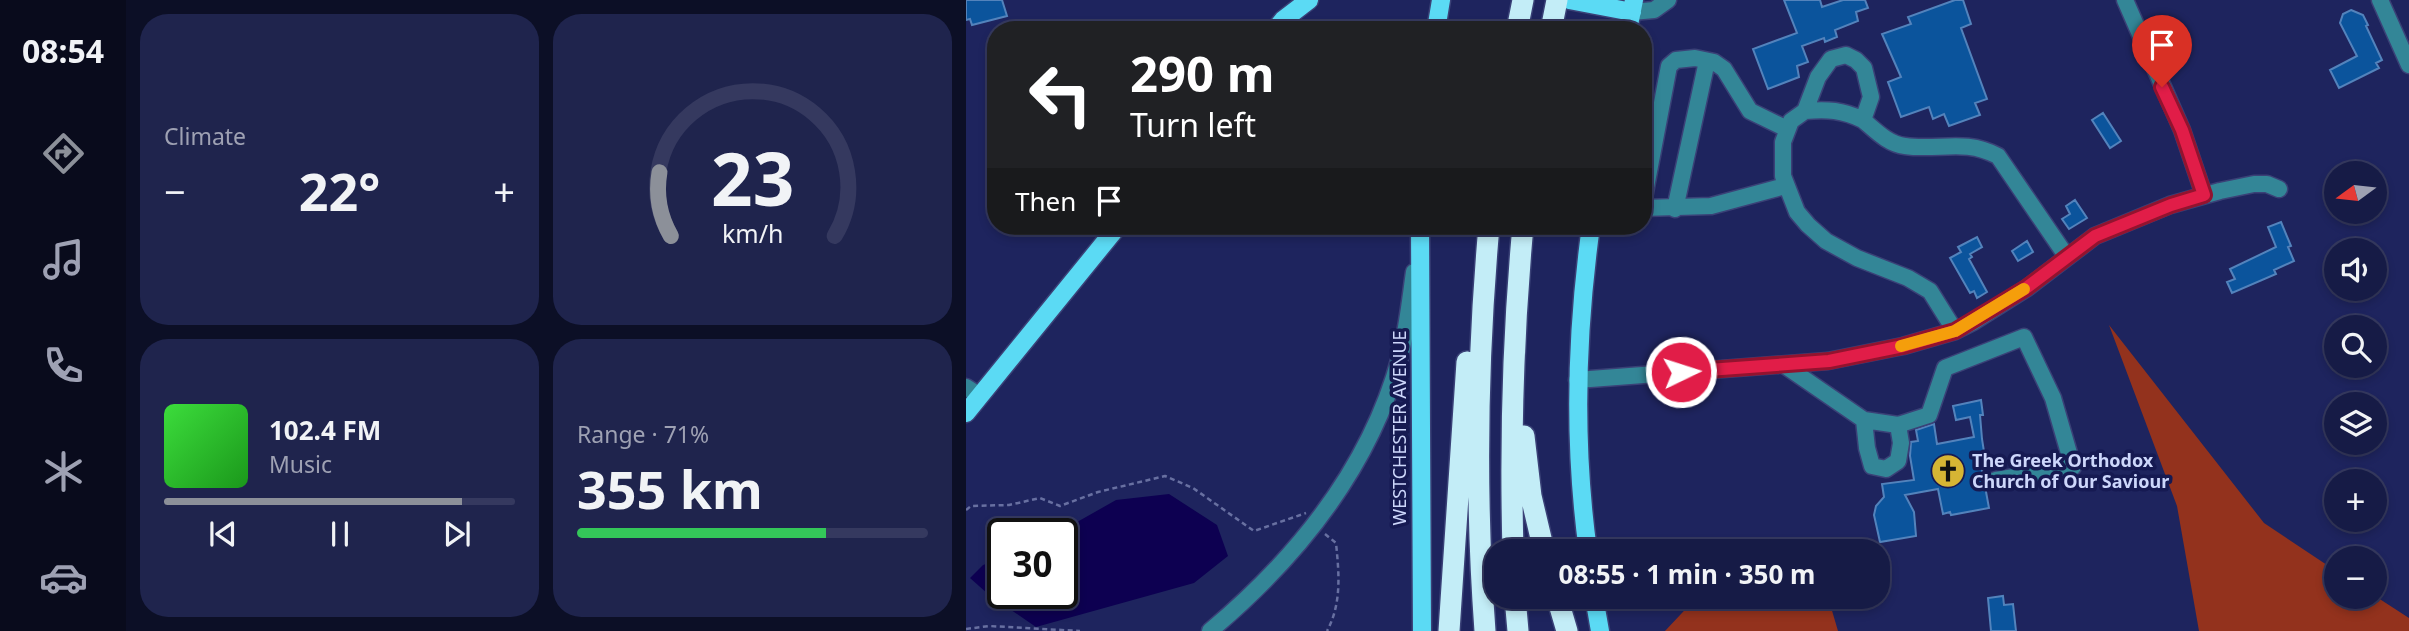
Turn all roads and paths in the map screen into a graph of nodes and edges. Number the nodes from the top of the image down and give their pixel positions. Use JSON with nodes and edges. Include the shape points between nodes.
{"nodes":[{"id":1,"x":1294,"y":0,"type":"edge"},
{"id":2,"x":1309,"y":0,"type":"edge"},
{"id":3,"x":1441,"y":0,"type":"edge"},
{"id":4,"x":1522,"y":0,"type":"edge"},
{"id":5,"x":1557,"y":0,"type":"edge"},
{"id":6,"x":1569,"y":0,"type":"edge"},
{"id":7,"x":1668,"y":0,"type":"edge"},
{"id":8,"x":2125,"y":0,"type":"edge"},
{"id":9,"x":2380,"y":0,"type":"edge"},
{"id":10,"x":1631,"y":14,"type":"edge"},
{"id":11,"x":1281,"y":21,"type":"edge"},
{"id":12,"x":1284,"y":21,"type":"edge"},
{"id":13,"x":1438,"y":21,"type":"edge"},
{"id":14,"x":1518,"y":21,"type":"edge"},
{"id":15,"x":1553,"y":21,"type":"edge"},
{"id":16,"x":1707,"y":61,"type":"junction"},
{"id":17,"x":2409,"y":65,"type":"edge"},
{"id":18,"x":1805,"y":111,"type":"junction"},
{"id":19,"x":1863,"y":120,"type":"junction"},
{"id":20,"x":1787,"y":129,"type":"junction"},
{"id":21,"x":1652,"y":158,"type":"edge"},
{"id":22,"x":1785,"y":186,"type":"junction"},
{"id":23,"x":2279,"y":188,"type":"dead end"},
{"id":24,"x":2204,"y":195,"type":"junction"},
{"id":25,"x":1652,"y":207,"type":"edge"},
{"id":26,"x":1675,"y":209,"type":"junction"},
{"id":27,"x":1110,"y":235,"type":"edge"},
{"id":28,"x":1419,"y":235,"type":"edge"},
{"id":29,"x":1420,"y":235,"type":"edge"},
{"id":30,"x":1488,"y":235,"type":"edge"},
{"id":31,"x":1522,"y":235,"type":"edge"},
{"id":32,"x":1590,"y":235,"type":"edge"},
{"id":33,"x":2067,"y":257,"type":"junction"},
{"id":34,"x":1486,"y":260,"type":"junction"},
{"id":35,"x":1516,"y":309,"type":"junction"},
{"id":36,"x":1955,"y":331,"type":"junction"},
{"id":37,"x":1784,"y":365,"type":"junction"},
{"id":38,"x":1577,"y":380,"type":"junction"},
{"id":39,"x":973,"y":392,"type":"edge"},
{"id":40,"x":966,"y":413,"type":"edge"},
{"id":41,"x":1864,"y":420,"type":"junction"},
{"id":42,"x":1898,"y":425,"type":"junction"},
{"id":43,"x":1996,"y":481,"type":"dead end"},
{"id":44,"x":966,"y":510,"type":"edge"},
{"id":45,"x":1315,"y":525,"type":"junction"},
{"id":46,"x":1513,"y":539,"type":"edge"},
{"id":47,"x":1542,"y":539,"type":"edge"},
{"id":48,"x":1587,"y":539,"type":"edge"},
{"id":49,"x":1517,"y":609,"type":"edge"},
{"id":50,"x":1561,"y":609,"type":"edge"},
{"id":51,"x":1596,"y":609,"type":"edge"},
{"id":52,"x":966,"y":629,"type":"edge"},
{"id":53,"x":1080,"y":631,"type":"edge"},
{"id":54,"x":1210,"y":631,"type":"edge"},
{"id":55,"x":1327,"y":631,"type":"edge"},
{"id":56,"x":1422,"y":631,"type":"edge"},
{"id":57,"x":1449,"y":631,"type":"edge"},
{"id":58,"x":1485,"y":631,"type":"edge"},
{"id":59,"x":1518,"y":631,"type":"edge"},
{"id":60,"x":1567,"y":631,"type":"edge"},
{"id":61,"x":1600,"y":631,"type":"edge"}],
"edges":[{"from":1,"to":11,"type":"main road"},
{"from":2,"to":12,"type":"main road"},
{"from":3,"to":13,"type":"main road"},
{"from":4,"to":14,"type":"highway"},
{"from":5,"to":15,"type":"highway"},
{"from":6,"to":10,"type":"main road"},
{"from":7,"to":10,"type":"street","via":[[1654,10]]},
{"from":8,"to":24,"type":"street","via":[[2182,130]]},
{"from":9,"to":17,"type":"street"},
{"from":16,"to":20,"type":"street","via":[[1724,69],[1750,111]]},
{"from":16,"to":21,"type":"street","via":[[1676,60],[1669,66]]},
{"from":16,"to":26,"type":"street"},
{"from":18,"to":19,"type":"street","via":[[1830,109]]},
{"from":18,"to":19,"type":"street","via":[[1818,76],[1831,59],[1846,55],[1864,68],[1871,97]]},
{"from":18,"to":20,"type":"street"},
{"from":19,"to":33,"type":"street","via":[[1883,137],[1904,146],[1981,147],[1998,156]]},
{"from":20,"to":22,"type":"street"},
{"from":22,"to":26,"type":"street","via":[[1711,206]]},
{"from":22,"to":36,"type":"street","via":[[1797,212],[1826,241],[1930,291]]},
{"from":23,"to":24,"type":"street","via":[[2254,184]]},
{"from":24,"to":33,"type":"street","via":[[2095,236]]},
{"from":25,"to":26,"type":"street"},
{"from":27,"to":39,"type":"main road"},
{"from":28,"to":45,"type":"street","via":[[1406,332],[1391,386],[1366,447]]},
{"from":29,"to":56,"type":"main road","name":"WESTCHESTER AVENUE"},
{"from":30,"to":34,"type":"highway"},
{"from":31,"to":35,"type":"highway"},
{"from":32,"to":38,"type":"main road"},
{"from":33,"to":36,"type":"street"},
{"from":34,"to":57,"type":"highway","via":[[1465,381]]},
{"from":34,"to":58,"type":"highway","via":[[1478,468]]},
{"from":35,"to":46,"type":"highway"},
{"from":35,"to":47,"type":"highway","via":[[1527,474]]},
{"from":36,"to":37,"type":"street","via":[[1829,361]]},
{"from":37,"to":38,"type":"street"},
{"from":37,"to":41,"type":"street"},
{"from":38,"to":48,"type":"main road"},
{"from":39,"to":40,"type":"main road"},
{"from":41,"to":42,"type":"street"},
{"from":41,"to":42,"type":"street","via":[[1872,466],[1886,469],[1898,461]]},
{"from":42,"to":43,"type":"street","via":[[1929,415],[1945,368],[2024,337],[2053,398],[2073,467]]},
{"from":44,"to":45,"type":"path","via":[[1040,498],[1060,506],[1165,476],[1193,488],[1254,531],[1305,512]]},
{"from":45,"to":54,"type":"street"},
{"from":45,"to":55,"type":"path","via":[[1336,543],[1339,577],[1335,616]]},
{"from":49,"to":59,"type":"highway"},
{"from":50,"to":60,"type":"highway"},
{"from":51,"to":61,"type":"main road"},
{"from":52,"to":53,"type":"path"}]}
